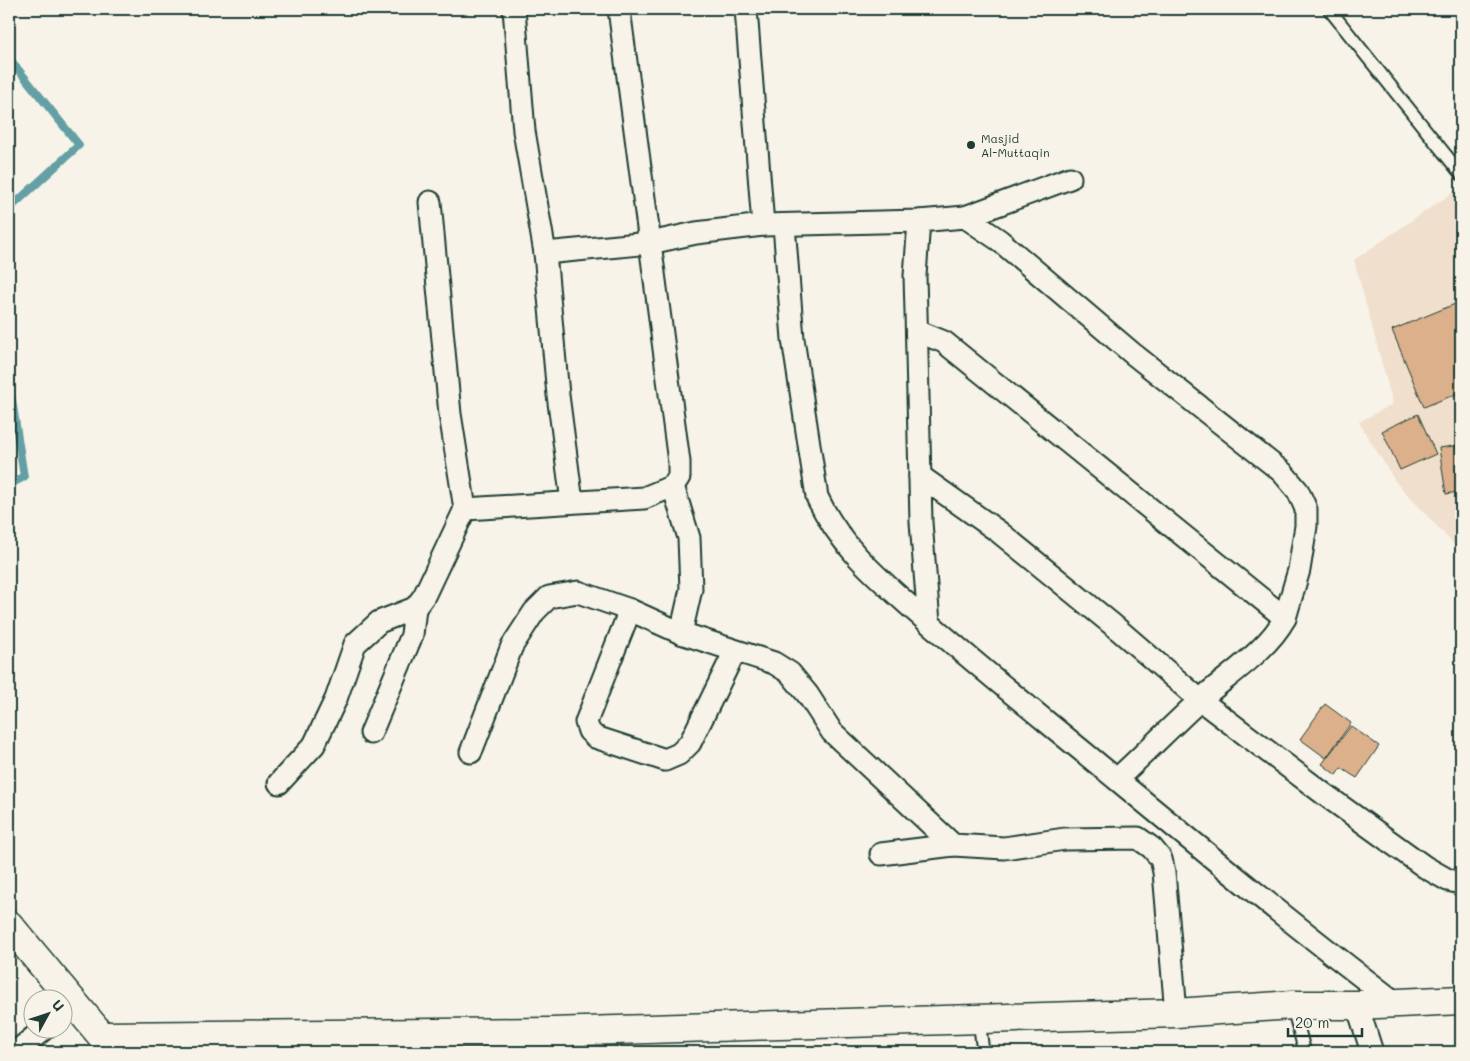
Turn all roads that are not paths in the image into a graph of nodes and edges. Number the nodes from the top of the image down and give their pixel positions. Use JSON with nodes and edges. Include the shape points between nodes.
{"nodes":[{"id":1,"x":514,"y":9,"type":"edge"},
{"id":2,"x":619,"y":9,"type":"edge"},
{"id":3,"x":746,"y":9,"type":"edge"},
{"id":4,"x":1329,"y":9,"type":"edge"},
{"id":5,"x":1461,"y":174,"type":"edge"},
{"id":6,"x":1070,"y":178,"type":"dead end"},
{"id":7,"x":430,"y":202,"type":"dead end"},
{"id":8,"x":965,"y":217,"type":"junction"},
{"id":9,"x":919,"y":221,"type":"junction"},
{"id":10,"x":763,"y":225,"type":"junction"},
{"id":11,"x":784,"y":225,"type":"junction"},
{"id":12,"x":650,"y":243,"type":"junction"},
{"id":13,"x":545,"y":253,"type":"junction"},
{"id":14,"x":917,"y":331,"type":"junction"},
{"id":15,"x":920,"y":476,"type":"junction"},
{"id":16,"x":673,"y":486,"type":"junction"},
{"id":17,"x":572,"y":502,"type":"junction"},
{"id":18,"x":465,"y":510,"type":"junction"},
{"id":19,"x":415,"y":608,"type":"junction"},
{"id":20,"x":630,"y":610,"type":"junction"},
{"id":21,"x":1285,"y":618,"type":"junction"},
{"id":22,"x":929,"y":623,"type":"junction"},
{"id":23,"x":680,"y":633,"type":"junction"},
{"id":24,"x":735,"y":650,"type":"junction"},
{"id":25,"x":1200,"y":700,"type":"junction"},
{"id":26,"x":371,"y":733,"type":"dead end"},
{"id":27,"x":471,"y":752,"type":"dead end"},
{"id":28,"x":1117,"y":779,"type":"junction"},
{"id":29,"x":279,"y":783,"type":"dead end"},
{"id":30,"x":953,"y":845,"type":"junction"},
{"id":31,"x":881,"y":854,"type":"dead end"},
{"id":32,"x":1461,"y":883,"type":"edge"},
{"id":33,"x":12,"y":937,"type":"edge"},
{"id":34,"x":52,"y":988,"type":"edge"},
{"id":35,"x":1461,"y":1000,"type":"edge"},
{"id":36,"x":1396,"y":1003,"type":"junction"},
{"id":37,"x":1292,"y":1005,"type":"junction"},
{"id":38,"x":1357,"y":1005,"type":"junction"},
{"id":39,"x":72,"y":1012,"type":"edge"},
{"id":40,"x":1176,"y":1013,"type":"junction"},
{"id":41,"x":979,"y":1019,"type":"junction"},
{"id":42,"x":33,"y":1038,"type":"edge"},
{"id":43,"x":558,"y":1042,"type":"edge"},
{"id":44,"x":108,"y":1044,"type":"edge"},
{"id":45,"x":16,"y":1052,"type":"edge"},
{"id":46,"x":983,"y":1052,"type":"edge"},
{"id":47,"x":1305,"y":1052,"type":"edge"},
{"id":48,"x":1372,"y":1052,"type":"edge"}],
"edges":[{"from":1,"to":13,"type":"street","via":[[524,131]]},
{"from":2,"to":12,"type":"street"},
{"from":3,"to":10,"type":"street"},
{"from":4,"to":5,"type":"lane"},
{"from":6,"to":8,"type":"street"},
{"from":7,"to":18,"type":"street","via":[[450,414]]},
{"from":8,"to":9,"type":"street"},
{"from":8,"to":21,"type":"street","via":[[999,240],[1132,353],[1282,472],[1298,491],[1306,508],[1306,526],[1300,570]]},
{"from":9,"to":11,"type":"street"},
{"from":9,"to":14,"type":"street","via":[[915,276]]},
{"from":10,"to":11,"type":"street"},
{"from":10,"to":12,"type":"street","via":[[696,233]]},
{"from":11,"to":22,"type":"street","via":[[793,339],[817,497],[841,539],[869,570]]},
{"from":12,"to":13,"type":"street"},
{"from":12,"to":16,"type":"street","via":[[679,462],[679,477]]},
{"from":13,"to":17,"type":"street"},
{"from":14,"to":15,"type":"street"},
{"from":14,"to":21,"type":"street","via":[[944,342]]},
{"from":15,"to":22,"type":"street"},
{"from":15,"to":25,"type":"street","via":[[999,532]]},
{"from":16,"to":17,"type":"street","via":[[644,498]]},
{"from":16,"to":23,"type":"street","via":[[689,538],[691,589]]},
{"from":17,"to":18,"type":"street"},
{"from":18,"to":19,"type":"street","via":[[424,596]]},
{"from":19,"to":26,"type":"street","via":[[412,635]]},
{"from":19,"to":29,"type":"street","via":[[379,622],[355,644],[336,699],[314,745]]},
{"from":20,"to":23,"type":"street"},
{"from":20,"to":24,"type":"street","via":[[586,722],[595,737],[665,760],[679,754],[690,743]]},
{"from":20,"to":27,"type":"street","via":[[578,592],[549,597],[534,612],[512,646]]},
{"from":21,"to":25,"type":"street","via":[[1264,645]]},
{"from":22,"to":28,"type":"street"},
{"from":23,"to":24,"type":"street"},
{"from":24,"to":30,"type":"street","via":[[790,672],[832,732]]},
{"from":25,"to":28,"type":"street"},
{"from":25,"to":32,"type":"street","via":[[1425,867],[1448,880]]},
{"from":28,"to":36,"type":"street","via":[[1301,931]]},
{"from":30,"to":31,"type":"street"},
{"from":30,"to":40,"type":"street","via":[[1004,848],[1066,839],[1138,838],[1152,848],[1161,859],[1164,872]]},
{"from":33,"to":34,"type":"street"},
{"from":35,"to":36,"type":"street"},
{"from":36,"to":38,"type":"street"},
{"from":37,"to":38,"type":"street"},
{"from":37,"to":40,"type":"street"},
{"from":37,"to":47,"type":"lane"},
{"from":38,"to":48,"type":"street"},
{"from":39,"to":44,"type":"street"},
{"from":40,"to":41,"type":"street"},
{"from":41,"to":43,"type":"street"},
{"from":41,"to":46,"type":"lane"},
{"from":42,"to":45,"type":"street"},
{"from":43,"to":44,"type":"street"}]}
